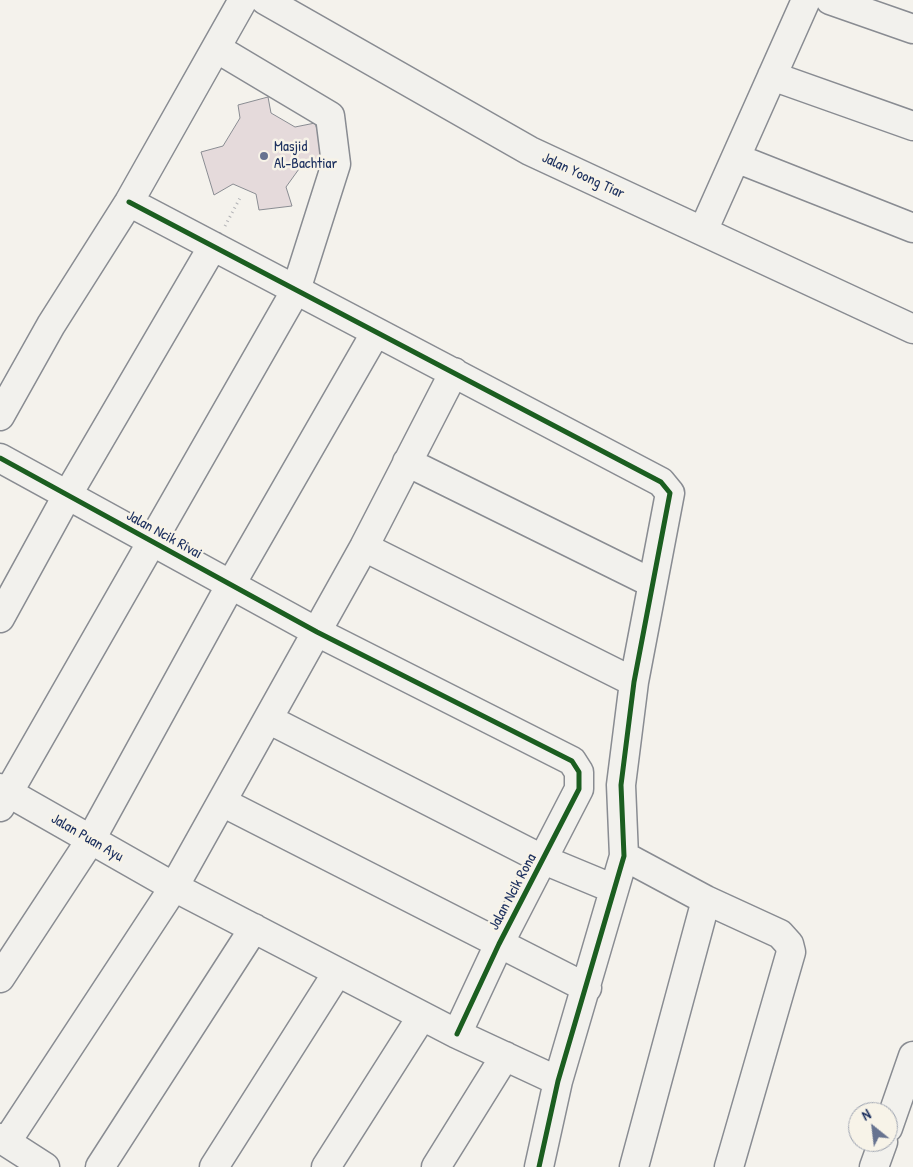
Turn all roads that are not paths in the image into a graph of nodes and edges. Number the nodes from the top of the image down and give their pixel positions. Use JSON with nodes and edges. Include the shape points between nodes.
{"nodes":[{"id":1,"x":243,"y":0,"type":"edge"},
{"id":2,"x":265,"y":0,"type":"edge"},
{"id":3,"x":806,"y":0,"type":"edge"},
{"id":4,"x":830,"y":0,"type":"edge"},
{"id":5,"x":913,"y":29,"type":"edge"},
{"id":6,"x":216,"y":48,"type":"junction"},
{"id":7,"x":772,"y":76,"type":"junction"},
{"id":8,"x":913,"y":126,"type":"edge"},
{"id":9,"x":736,"y":158,"type":"junction"},
{"id":10,"x":129,"y":202,"type":"junction"},
{"id":11,"x":913,"y":228,"type":"edge"},
{"id":12,"x":703,"y":231,"type":"junction"},
{"id":13,"x":213,"y":246,"type":"junction"},
{"id":14,"x":296,"y":290,"type":"junction"},
{"id":15,"x":913,"y":328,"type":"edge"},
{"id":16,"x":376,"y":332,"type":"junction"},
{"id":17,"x":454,"y":372,"type":"junction"},
{"id":18,"x":2,"y":407,"type":"edge"},
{"id":19,"x":0,"y":458,"type":"edge"},
{"id":20,"x":407,"y":462,"type":"junction"},
{"id":21,"x":68,"y":494,"type":"junction"},
{"id":22,"x":151,"y":542,"type":"junction"},
{"id":23,"x":364,"y":547,"type":"junction"},
{"id":24,"x":652,"y":584,"type":"junction"},
{"id":25,"x":230,"y":586,"type":"junction"},
{"id":26,"x":0,"y":618,"type":"edge"},
{"id":27,"x":317,"y":632,"type":"junction"},
{"id":28,"x":634,"y":682,"type":"junction"},
{"id":29,"x":268,"y":719,"type":"junction"},
{"id":30,"x":576,"y":767,"type":"junction"},
{"id":31,"x":621,"y":785,"type":"junction"},
{"id":32,"x":3,"y":796,"type":"edge"},
{"id":33,"x":222,"y":802,"type":"junction"},
{"id":34,"x":90,"y":840,"type":"junction"},
{"id":35,"x":624,"y":856,"type":"junction"},
{"id":36,"x":544,"y":860,"type":"junction"},
{"id":37,"x":174,"y":887,"type":"junction"},
{"id":38,"x":614,"y":889,"type":"junction"},
{"id":39,"x":706,"y":900,"type":"junction"},
{"id":40,"x":254,"y":928,"type":"junction"},
{"id":41,"x":500,"y":944,"type":"junction"},
{"id":42,"x":337,"y":973,"type":"junction"},
{"id":43,"x":0,"y":978,"type":"edge"},
{"id":44,"x":587,"y":988,"type":"junction"},
{"id":45,"x":422,"y":1016,"type":"junction"},
{"id":46,"x":457,"y":1034,"type":"junction"},
{"id":47,"x":506,"y":1056,"type":"junction"},
{"id":48,"x":913,"y":1056,"type":"edge"},
{"id":49,"x":558,"y":1081,"type":"junction"},
{"id":50,"x":897,"y":1102,"type":"edge"},
{"id":51,"x":3,"y":1140,"type":"edge"},
{"id":52,"x":879,"y":1152,"type":"edge"},
{"id":53,"x":41,"y":1166,"type":"edge"},
{"id":54,"x":100,"y":1167,"type":"edge"},
{"id":55,"x":214,"y":1167,"type":"edge"},
{"id":56,"x":326,"y":1167,"type":"edge"},
{"id":57,"x":436,"y":1167,"type":"edge"},
{"id":58,"x":539,"y":1167,"type":"edge"},
{"id":59,"x":634,"y":1167,"type":"edge"},
{"id":60,"x":730,"y":1167,"type":"edge"},
{"id":61,"x":874,"y":1167,"type":"edge"}],
"edges":[{"from":1,"to":6,"type":"street"},
{"from":2,"to":12,"type":"street","name":"Jalan Yoong Tiar","via":[[530,151]]},
{"from":3,"to":7,"type":"street"},
{"from":4,"to":5,"type":"street"},
{"from":6,"to":10,"type":"street"},
{"from":6,"to":14,"type":"street","via":[[330,116],[336,164]]},
{"from":7,"to":8,"type":"street"},
{"from":7,"to":9,"type":"street"},
{"from":9,"to":11,"type":"street"},
{"from":9,"to":12,"type":"street"},
{"from":10,"to":13,"type":"street"},
{"from":10,"to":18,"type":"street"},
{"from":12,"to":15,"type":"street","name":"Jalan Yoong Tiar"},
{"from":13,"to":14,"type":"street"},
{"from":13,"to":21,"type":"street"},
{"from":14,"to":16,"type":"street"},
{"from":14,"to":22,"type":"street"},
{"from":16,"to":17,"type":"street"},
{"from":16,"to":25,"type":"street"},
{"from":17,"to":20,"type":"street"},
{"from":17,"to":24,"type":"street","via":[[667,486],[670,493]]},
{"from":19,"to":21,"type":"street","name":"Jalan Ncik Rivai"},
{"from":20,"to":23,"type":"street"},
{"from":20,"to":24,"type":"street"},
{"from":21,"to":22,"type":"street","name":"Jalan Ncik Rivai"},
{"from":21,"to":26,"type":"street"},
{"from":22,"to":25,"type":"street","name":"Jalan Ncik Rivai"},
{"from":22,"to":32,"type":"street"},
{"from":23,"to":27,"type":"street"},
{"from":23,"to":28,"type":"street"},
{"from":24,"to":28,"type":"street"},
{"from":25,"to":27,"type":"street","name":"Jalan Ncik Rivai"},
{"from":25,"to":34,"type":"street"},
{"from":27,"to":29,"type":"street"},
{"from":27,"to":30,"type":"street","name":"Jalan Ncik Rivai"},
{"from":28,"to":31,"type":"street"},
{"from":29,"to":33,"type":"street"},
{"from":29,"to":36,"type":"street"},
{"from":30,"to":31,"type":"street","name":"Jalan Ncik Rivai"},
{"from":30,"to":36,"type":"street","name":"Jalan Ncik Rona","via":[[579,788]]},
{"from":31,"to":35,"type":"street"},
{"from":32,"to":34,"type":"street","name":"Jalan Puan Ayu"},
{"from":33,"to":37,"type":"street"},
{"from":33,"to":41,"type":"street"},
{"from":34,"to":37,"type":"street","name":"Jalan Puan Ayu"},
{"from":34,"to":43,"type":"street"},
{"from":35,"to":38,"type":"street"},
{"from":35,"to":39,"type":"street"},
{"from":36,"to":38,"type":"street"},
{"from":36,"to":41,"type":"street","name":"Jalan Ncik Rona"},
{"from":37,"to":40,"type":"street","name":"Jalan Puan Ayu"},
{"from":37,"to":51,"type":"street"},
{"from":38,"to":44,"type":"street"},
{"from":39,"to":59,"type":"street"},
{"from":39,"to":60,"type":"street","via":[[780,934],[791,952]]},
{"from":40,"to":42,"type":"street","name":"Jalan Puan Ayu"},
{"from":40,"to":54,"type":"street"},
{"from":41,"to":44,"type":"street"},
{"from":41,"to":46,"type":"street","name":"Jalan Ncik Rona"},
{"from":42,"to":45,"type":"street","name":"Jalan Puan Ayu"},
{"from":42,"to":55,"type":"street"},
{"from":44,"to":49,"type":"street"},
{"from":45,"to":46,"type":"street","name":"Jalan Puan Ayu"},
{"from":45,"to":56,"type":"street"},
{"from":46,"to":47,"type":"street","name":"Jalan Puan Ayu"},
{"from":47,"to":49,"type":"street","name":"Jalan Puan Ayu"},
{"from":47,"to":57,"type":"street"},
{"from":48,"to":50,"type":"street"},
{"from":49,"to":58,"type":"street"},
{"from":51,"to":53,"type":"street"},
{"from":52,"to":61,"type":"street"}]}
